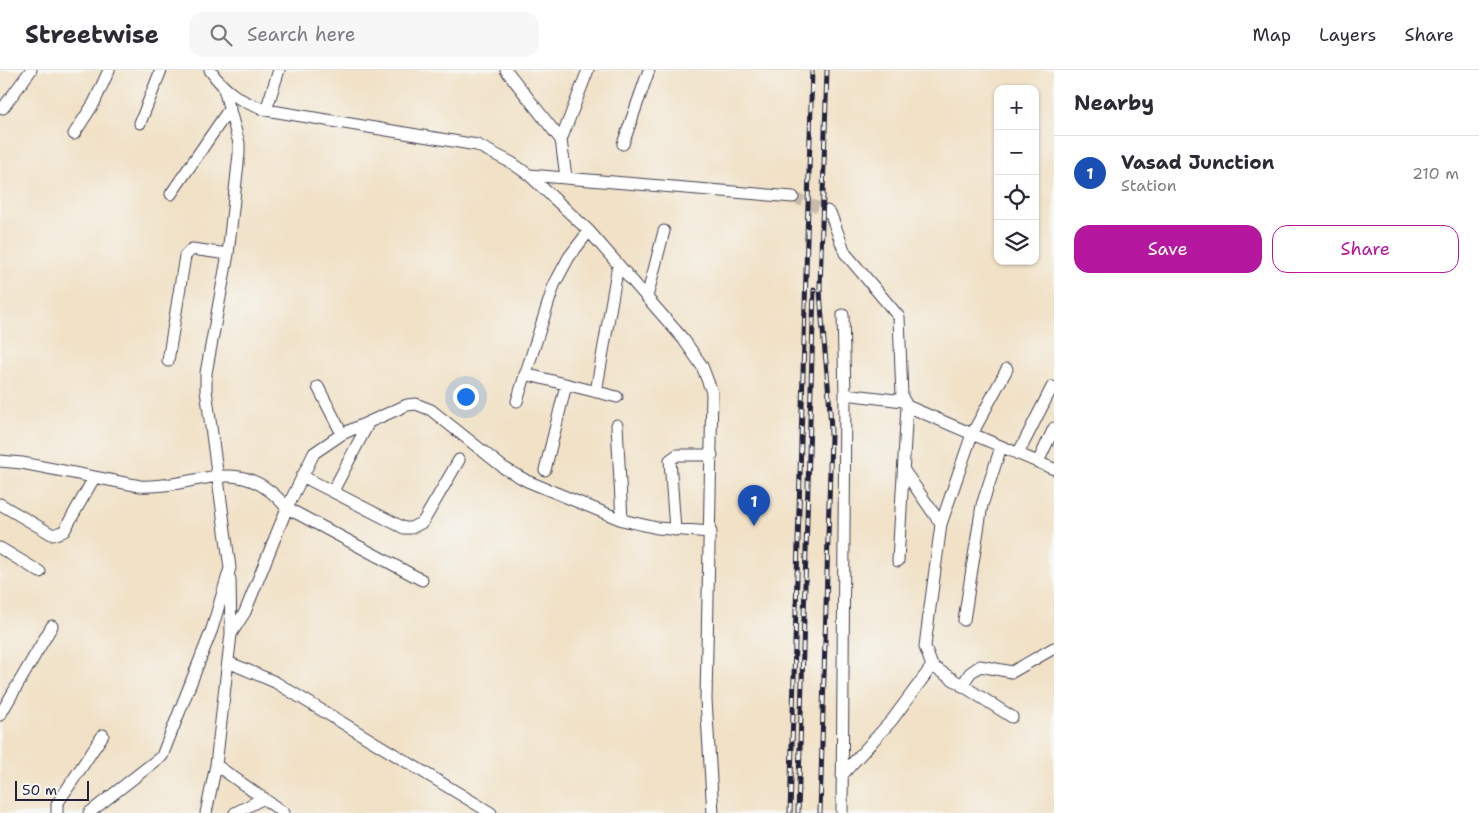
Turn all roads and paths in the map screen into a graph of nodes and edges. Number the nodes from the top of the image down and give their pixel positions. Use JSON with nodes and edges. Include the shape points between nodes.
{"nodes":[{"id":1,"x":31,"y":70,"type":"edge"},
{"id":2,"x":109,"y":70,"type":"edge"},
{"id":3,"x":161,"y":70,"type":"edge"},
{"id":4,"x":210,"y":70,"type":"edge"},
{"id":5,"x":279,"y":70,"type":"edge"},
{"id":6,"x":506,"y":70,"type":"edge"},
{"id":7,"x":588,"y":70,"type":"edge"},
{"id":8,"x":649,"y":70,"type":"edge"},
{"id":9,"x":224,"y":87,"type":"junction"},
{"id":10,"x":3,"y":108,"type":"dead end"},
{"id":11,"x":230,"y":108,"type":"junction"},
{"id":12,"x":266,"y":110,"type":"junction"},
{"id":13,"x":140,"y":123,"type":"dead end"},
{"id":14,"x":74,"y":134,"type":"dead end"},
{"id":15,"x":561,"y":140,"type":"junction"},
{"id":16,"x":624,"y":144,"type":"dead end"},
{"id":17,"x":529,"y":175,"type":"junction"},
{"id":18,"x":566,"y":177,"type":"junction"},
{"id":19,"x":172,"y":194,"type":"dead end"},
{"id":20,"x":793,"y":197,"type":"tunnel mouth"},
{"id":21,"x":828,"y":211,"type":"tunnel mouth"},
{"id":22,"x":589,"y":231,"type":"junction"},
{"id":23,"x":664,"y":231,"type":"dead end"},
{"id":24,"x":228,"y":254,"type":"junction"},
{"id":25,"x":618,"y":265,"type":"junction"},
{"id":26,"x":647,"y":297,"type":"junction"},
{"id":27,"x":843,"y":315,"type":"dead end"},
{"id":28,"x":168,"y":361,"type":"dead end"},
{"id":29,"x":1008,"y":369,"type":"dead end"},
{"id":30,"x":525,"y":374,"type":"junction"},
{"id":31,"x":566,"y":385,"type":"junction"},
{"id":32,"x":318,"y":387,"type":"dead end"},
{"id":33,"x":1052,"y":387,"type":"dead end"},
{"id":34,"x":596,"y":392,"type":"junction"},
{"id":35,"x":845,"y":394,"type":"junction"},
{"id":36,"x":617,"y":398,"type":"dead end"},
{"id":37,"x":518,"y":401,"type":"dead end"},
{"id":38,"x":905,"y":403,"type":"junction"},
{"id":39,"x":369,"y":422,"type":"junction"},
{"id":40,"x":617,"y":425,"type":"dead end"},
{"id":41,"x":1054,"y":428,"type":"edge"},
{"id":42,"x":342,"y":434,"type":"junction"},
{"id":43,"x":972,"y":434,"type":"junction"},
{"id":44,"x":1001,"y":447,"type":"junction"},
{"id":45,"x":712,"y":454,"type":"junction"},
{"id":46,"x":1018,"y":454,"type":"junction"},
{"id":47,"x":459,"y":460,"type":"dead end"},
{"id":48,"x":0,"y":461,"type":"edge"},
{"id":49,"x":1038,"y":462,"type":"junction"},
{"id":50,"x":1054,"y":469,"type":"edge"},
{"id":51,"x":545,"y":470,"type":"dead end"},
{"id":52,"x":905,"y":472,"type":"junction"},
{"id":53,"x":218,"y":476,"type":"junction"},
{"id":54,"x":302,"y":476,"type":"junction"},
{"id":55,"x":94,"y":478,"type":"junction"},
{"id":56,"x":333,"y":491,"type":"junction"},
{"id":57,"x":0,"y":504,"type":"edge"},
{"id":58,"x":287,"y":508,"type":"junction"},
{"id":59,"x":622,"y":520,"type":"junction"},
{"id":60,"x":940,"y":524,"type":"junction"},
{"id":61,"x":675,"y":530,"type":"junction"},
{"id":62,"x":711,"y":532,"type":"junction"},
{"id":63,"x":0,"y":548,"type":"edge"},
{"id":64,"x":898,"y":561,"type":"dead end"},
{"id":65,"x":230,"y":568,"type":"junction"},
{"id":66,"x":40,"y":572,"type":"dead end"},
{"id":67,"x":422,"y":580,"type":"dead end"},
{"id":68,"x":964,"y":620,"type":"dead end"},
{"id":69,"x":52,"y":626,"type":"dead end"},
{"id":70,"x":232,"y":634,"type":"junction"},
{"id":71,"x":1054,"y":648,"type":"edge"},
{"id":72,"x":228,"y":662,"type":"junction"},
{"id":73,"x":932,"y":666,"type":"junction"},
{"id":74,"x":962,"y":686,"type":"junction"},
{"id":75,"x":0,"y":715,"type":"edge"},
{"id":76,"x":1012,"y":717,"type":"dead end"},
{"id":77,"x":103,"y":735,"type":"dead end"},
{"id":78,"x":216,"y":766,"type":"junction"},
{"id":79,"x":842,"y":776,"type":"junction"},
{"id":80,"x":264,"y":798,"type":"junction"},
{"id":81,"x":57,"y":813,"type":"edge"},
{"id":82,"x":89,"y":813,"type":"edge"},
{"id":83,"x":206,"y":813,"type":"edge"},
{"id":84,"x":235,"y":813,"type":"edge"},
{"id":85,"x":284,"y":813,"type":"edge"},
{"id":86,"x":490,"y":813,"type":"edge"},
{"id":87,"x":713,"y":813,"type":"edge"},
{"id":88,"x":842,"y":813,"type":"edge"}],
"edges":[{"from":1,"to":10,"type":"street"},
{"from":2,"to":14,"type":"street","via":[[94,103]]},
{"from":3,"to":13,"type":"street"},
{"from":4,"to":9,"type":"street"},
{"from":5,"to":12,"type":"street"},
{"from":6,"to":15,"type":"street"},
{"from":7,"to":15,"type":"street"},
{"from":8,"to":16,"type":"street"},
{"from":9,"to":11,"type":"street"},
{"from":9,"to":12,"type":"street","via":[[236,98]]},
{"from":11,"to":19,"type":"street"},
{"from":11,"to":24,"type":"street","via":[[239,154]]},
{"from":12,"to":17,"type":"street","via":[[477,145],[512,162]]},
{"from":15,"to":18,"type":"street"},
{"from":17,"to":18,"type":"street"},
{"from":17,"to":22,"type":"street"},
{"from":18,"to":20,"type":"street"},
{"from":21,"to":38,"type":"street","via":[[849,258],[899,317]]},
{"from":22,"to":25,"type":"street"},
{"from":22,"to":30,"type":"street","via":[[554,285]]},
{"from":23,"to":26,"type":"street"},
{"from":24,"to":28,"type":"street","via":[[192,249],[185,256]]},
{"from":24,"to":53,"type":"street","via":[[206,373]]},
{"from":25,"to":26,"type":"street"},
{"from":25,"to":34,"type":"street"},
{"from":26,"to":45,"type":"street","via":[[684,340],[709,379]]},
{"from":27,"to":35,"type":"street"},
{"from":29,"to":43,"type":"street"},
{"from":30,"to":31,"type":"street"},
{"from":30,"to":37,"type":"street"},
{"from":31,"to":34,"type":"street"},
{"from":31,"to":51,"type":"street"},
{"from":32,"to":42,"type":"street"},
{"from":33,"to":46,"type":"street"},
{"from":34,"to":36,"type":"street"},
{"from":35,"to":38,"type":"street"},
{"from":35,"to":79,"type":"street"},
{"from":38,"to":43,"type":"street"},
{"from":38,"to":52,"type":"street"},
{"from":39,"to":42,"type":"street"},
{"from":39,"to":56,"type":"street"},
{"from":39,"to":59,"type":"street","via":[[407,405],[422,405],[515,475]]},
{"from":40,"to":59,"type":"street"},
{"from":41,"to":49,"type":"street"},
{"from":42,"to":54,"type":"street","via":[[314,453]]},
{"from":43,"to":44,"type":"street"},
{"from":43,"to":60,"type":"street"},
{"from":44,"to":46,"type":"street"},
{"from":44,"to":68,"type":"street","via":[[982,505]]},
{"from":45,"to":61,"type":"street","via":[[677,455],[670,460]]},
{"from":45,"to":62,"type":"street"},
{"from":46,"to":49,"type":"street"},
{"from":47,"to":56,"type":"street","via":[[422,522],[411,528],[404,528]]},
{"from":48,"to":55,"type":"street"},
{"from":49,"to":50,"type":"street"},
{"from":52,"to":60,"type":"street"},
{"from":52,"to":64,"type":"street"},
{"from":53,"to":55,"type":"street","via":[[149,486]]},
{"from":53,"to":58,"type":"street","via":[[246,477],[270,490]]},
{"from":53,"to":65,"type":"street"},
{"from":54,"to":56,"type":"street"},
{"from":54,"to":58,"type":"street"},
{"from":55,"to":57,"type":"street","via":[[64,531],[57,535]]},
{"from":58,"to":67,"type":"street"},
{"from":58,"to":70,"type":"street"},
{"from":59,"to":61,"type":"street"},
{"from":60,"to":73,"type":"street","via":[[925,648]]},
{"from":61,"to":62,"type":"street"},
{"from":62,"to":87,"type":"street","via":[[706,700]]},
{"from":63,"to":66,"type":"street"},
{"from":65,"to":70,"type":"street"},
{"from":65,"to":82,"type":"street","via":[[212,629],[162,756]]},
{"from":69,"to":75,"type":"street"},
{"from":70,"to":72,"type":"street"},
{"from":71,"to":74,"type":"street","via":[[1012,672],[980,666]]},
{"from":72,"to":78,"type":"street"},
{"from":72,"to":86,"type":"street","via":[[275,682]]},
{"from":73,"to":74,"type":"street"},
{"from":73,"to":79,"type":"street","via":[[892,720]]},
{"from":74,"to":76,"type":"street"},
{"from":77,"to":81,"type":"street","via":[[57,804]]},
{"from":78,"to":80,"type":"street"},
{"from":78,"to":83,"type":"street"},
{"from":79,"to":88,"type":"street"},
{"from":80,"to":84,"type":"street"},
{"from":80,"to":85,"type":"street"}]}
